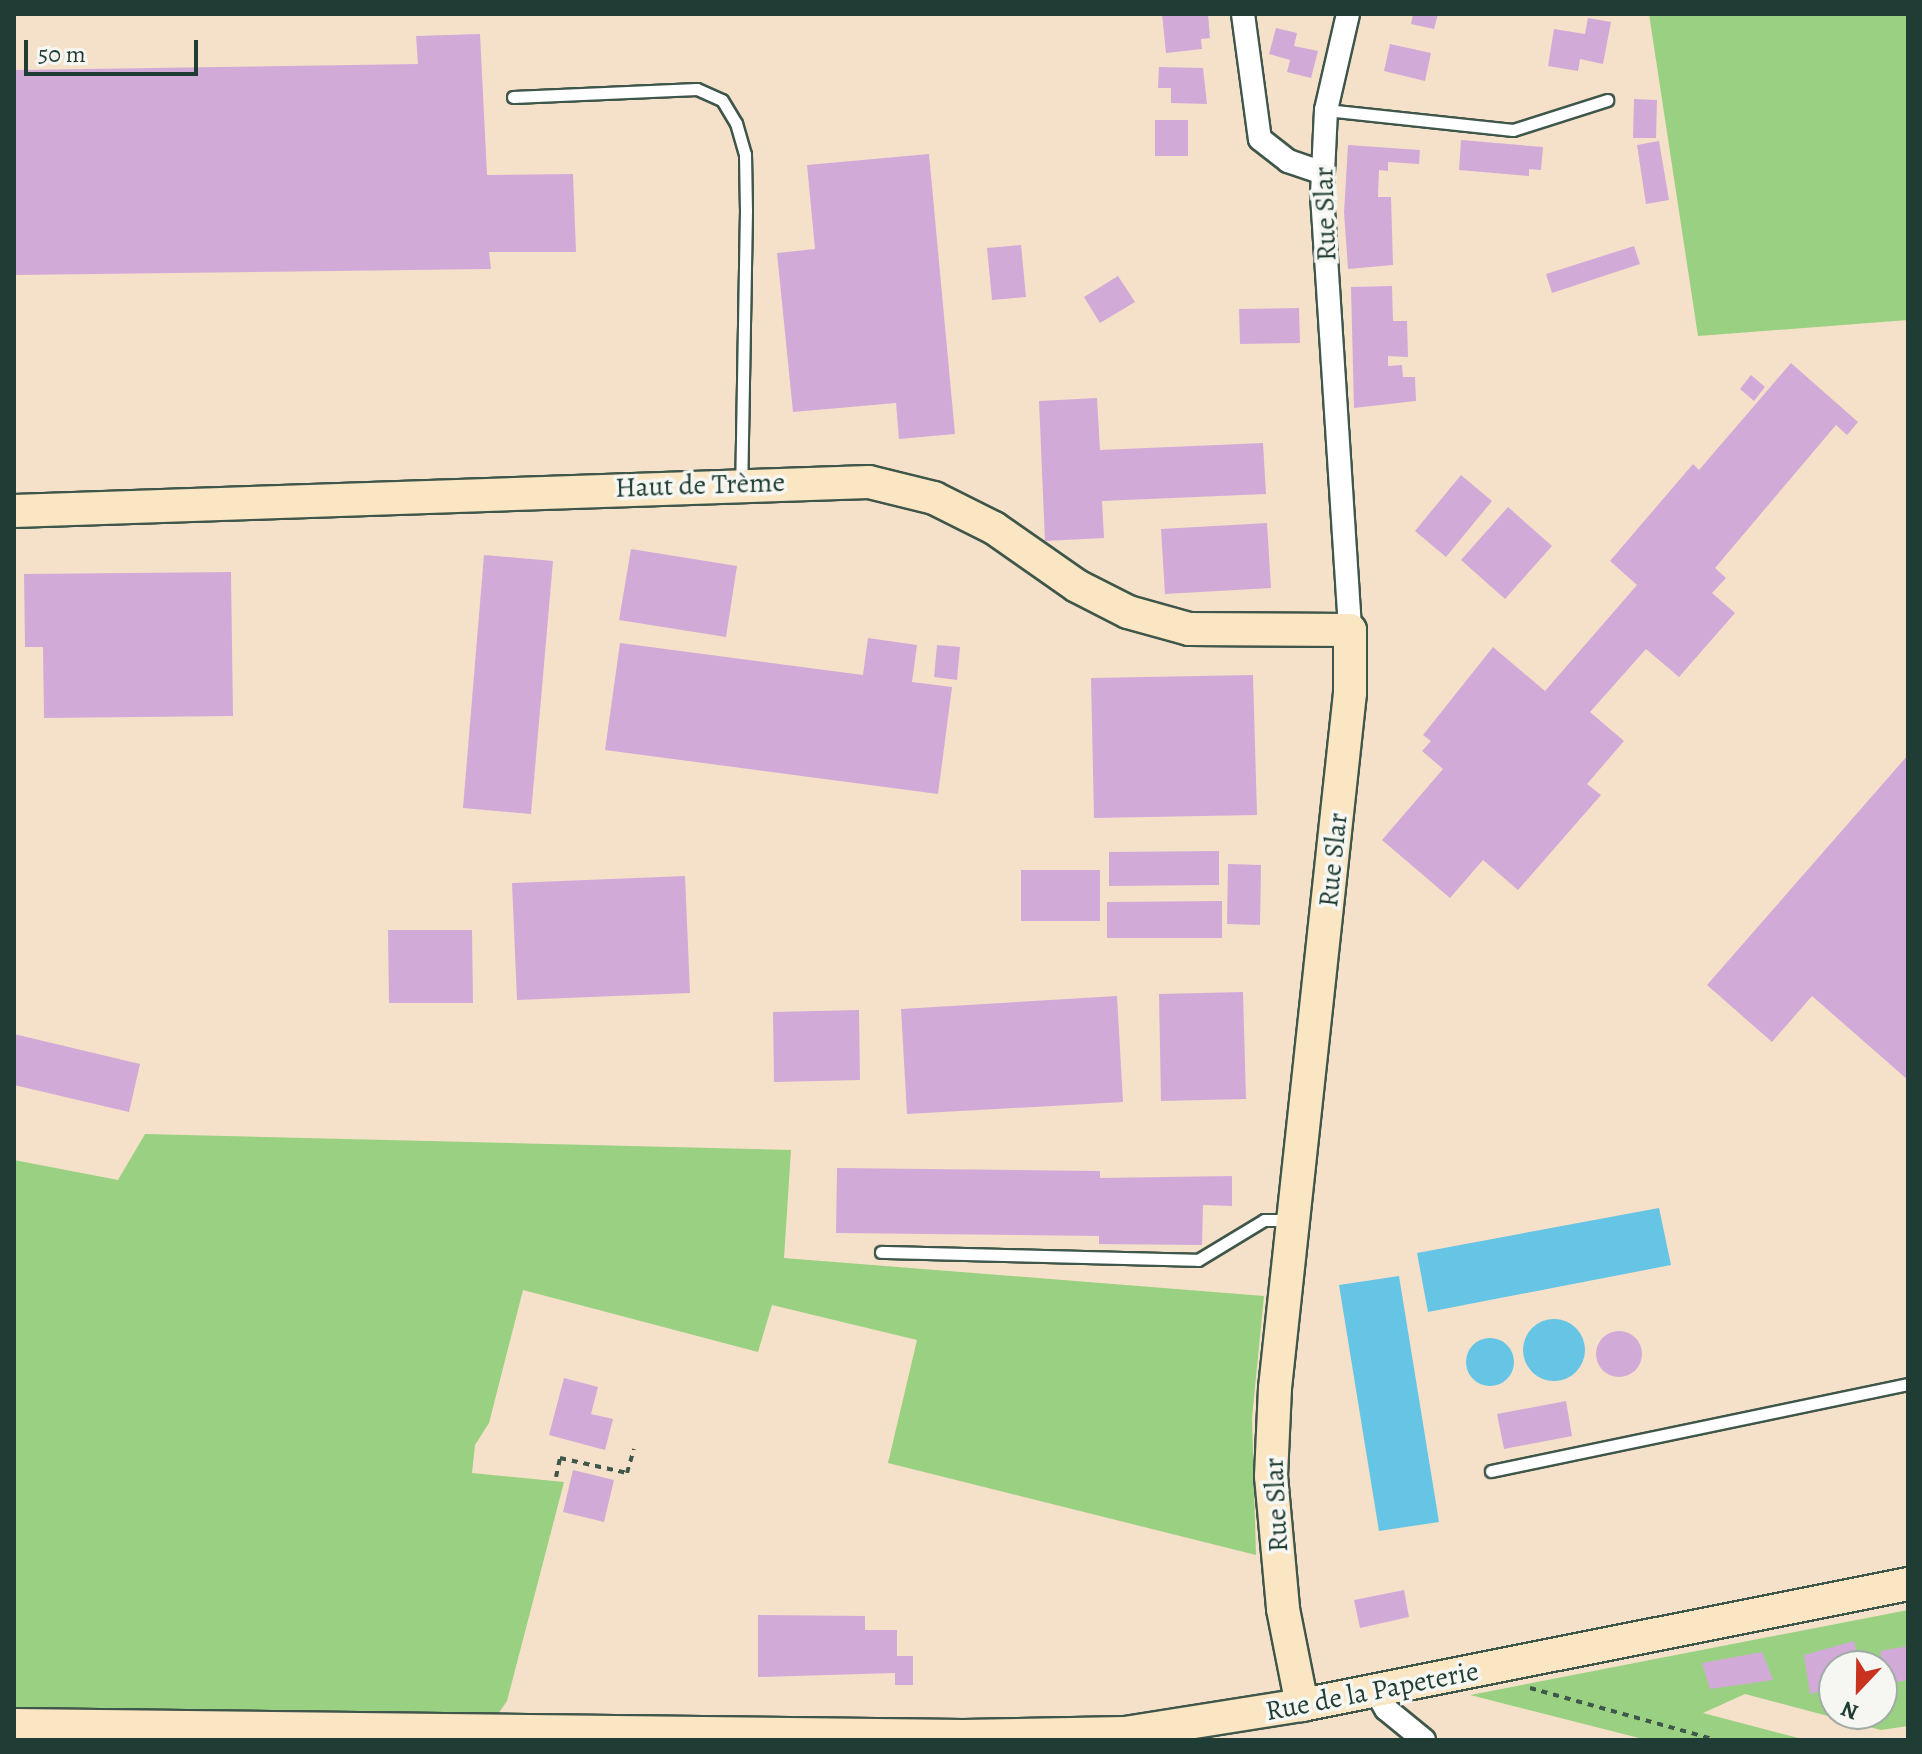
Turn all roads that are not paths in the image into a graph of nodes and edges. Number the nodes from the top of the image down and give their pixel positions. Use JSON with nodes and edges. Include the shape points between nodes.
{"nodes":[{"id":1,"x":1243,"y":14,"type":"edge"},
{"id":2,"x":1348,"y":14,"type":"edge"},
{"id":3,"x":513,"y":97,"type":"dead end"},
{"id":4,"x":1607,"y":100,"type":"dead end"},
{"id":5,"x":1326,"y":110,"type":"junction"},
{"id":6,"x":1322,"y":173,"type":"junction"},
{"id":7,"x":741,"y":484,"type":"junction"},
{"id":8,"x":14,"y":511,"type":"edge"},
{"id":9,"x":1350,"y":630,"type":"junction"},
{"id":10,"x":1293,"y":1220,"type":"junction"},
{"id":11,"x":881,"y":1252,"type":"dead end"},
{"id":12,"x":1908,"y":1384,"type":"edge"},
{"id":13,"x":1491,"y":1471,"type":"dead end"},
{"id":14,"x":1908,"y":1584,"type":"edge"},
{"id":15,"x":1375,"y":1690,"type":"junction"},
{"id":16,"x":1302,"y":1705,"type":"junction"},
{"id":17,"x":14,"y":1725,"type":"edge"},
{"id":18,"x":1424,"y":1740,"type":"edge"}],
"edges":[{"from":1,"to":6,"type":"street","via":[[1260,139],[1288,161]]},
{"from":2,"to":5,"type":"street","name":"Rue Slar"},
{"from":3,"to":7,"type":"lane","via":[[697,89],[722,100],[736,123],[745,154],[746,210]]},
{"from":4,"to":5,"type":"lane","via":[[1513,130]]},
{"from":5,"to":6,"type":"street","name":"Rue Slar"},
{"from":6,"to":9,"type":"street","name":"Rue Slar"},
{"from":7,"to":8,"type":"street","name":"Haut de Trème"},
{"from":7,"to":9,"type":"street","name":"Haut de Trème","via":[[869,482],[934,498],[994,528],[1077,586],[1128,612],[1189,629]]},
{"from":9,"to":10,"type":"street","name":"Rue Slar","via":[[1350,693]]},
{"from":10,"to":11,"type":"lane","via":[[1264,1220],[1198,1260]]},
{"from":10,"to":16,"type":"street","name":"Rue Slar","via":[[1271,1476],[1283,1609]]},
{"from":12,"to":13,"type":"lane"},
{"from":14,"to":15,"type":"street","name":"Rue de la Papeterie"},
{"from":15,"to":16,"type":"street","name":"Rue de la Papeterie"},
{"from":15,"to":18,"type":"street","via":[[1386,1709]]},
{"from":16,"to":17,"type":"street","name":"Rue de la Papeterie","via":[[1125,1733],[1048,1736]]}]}
